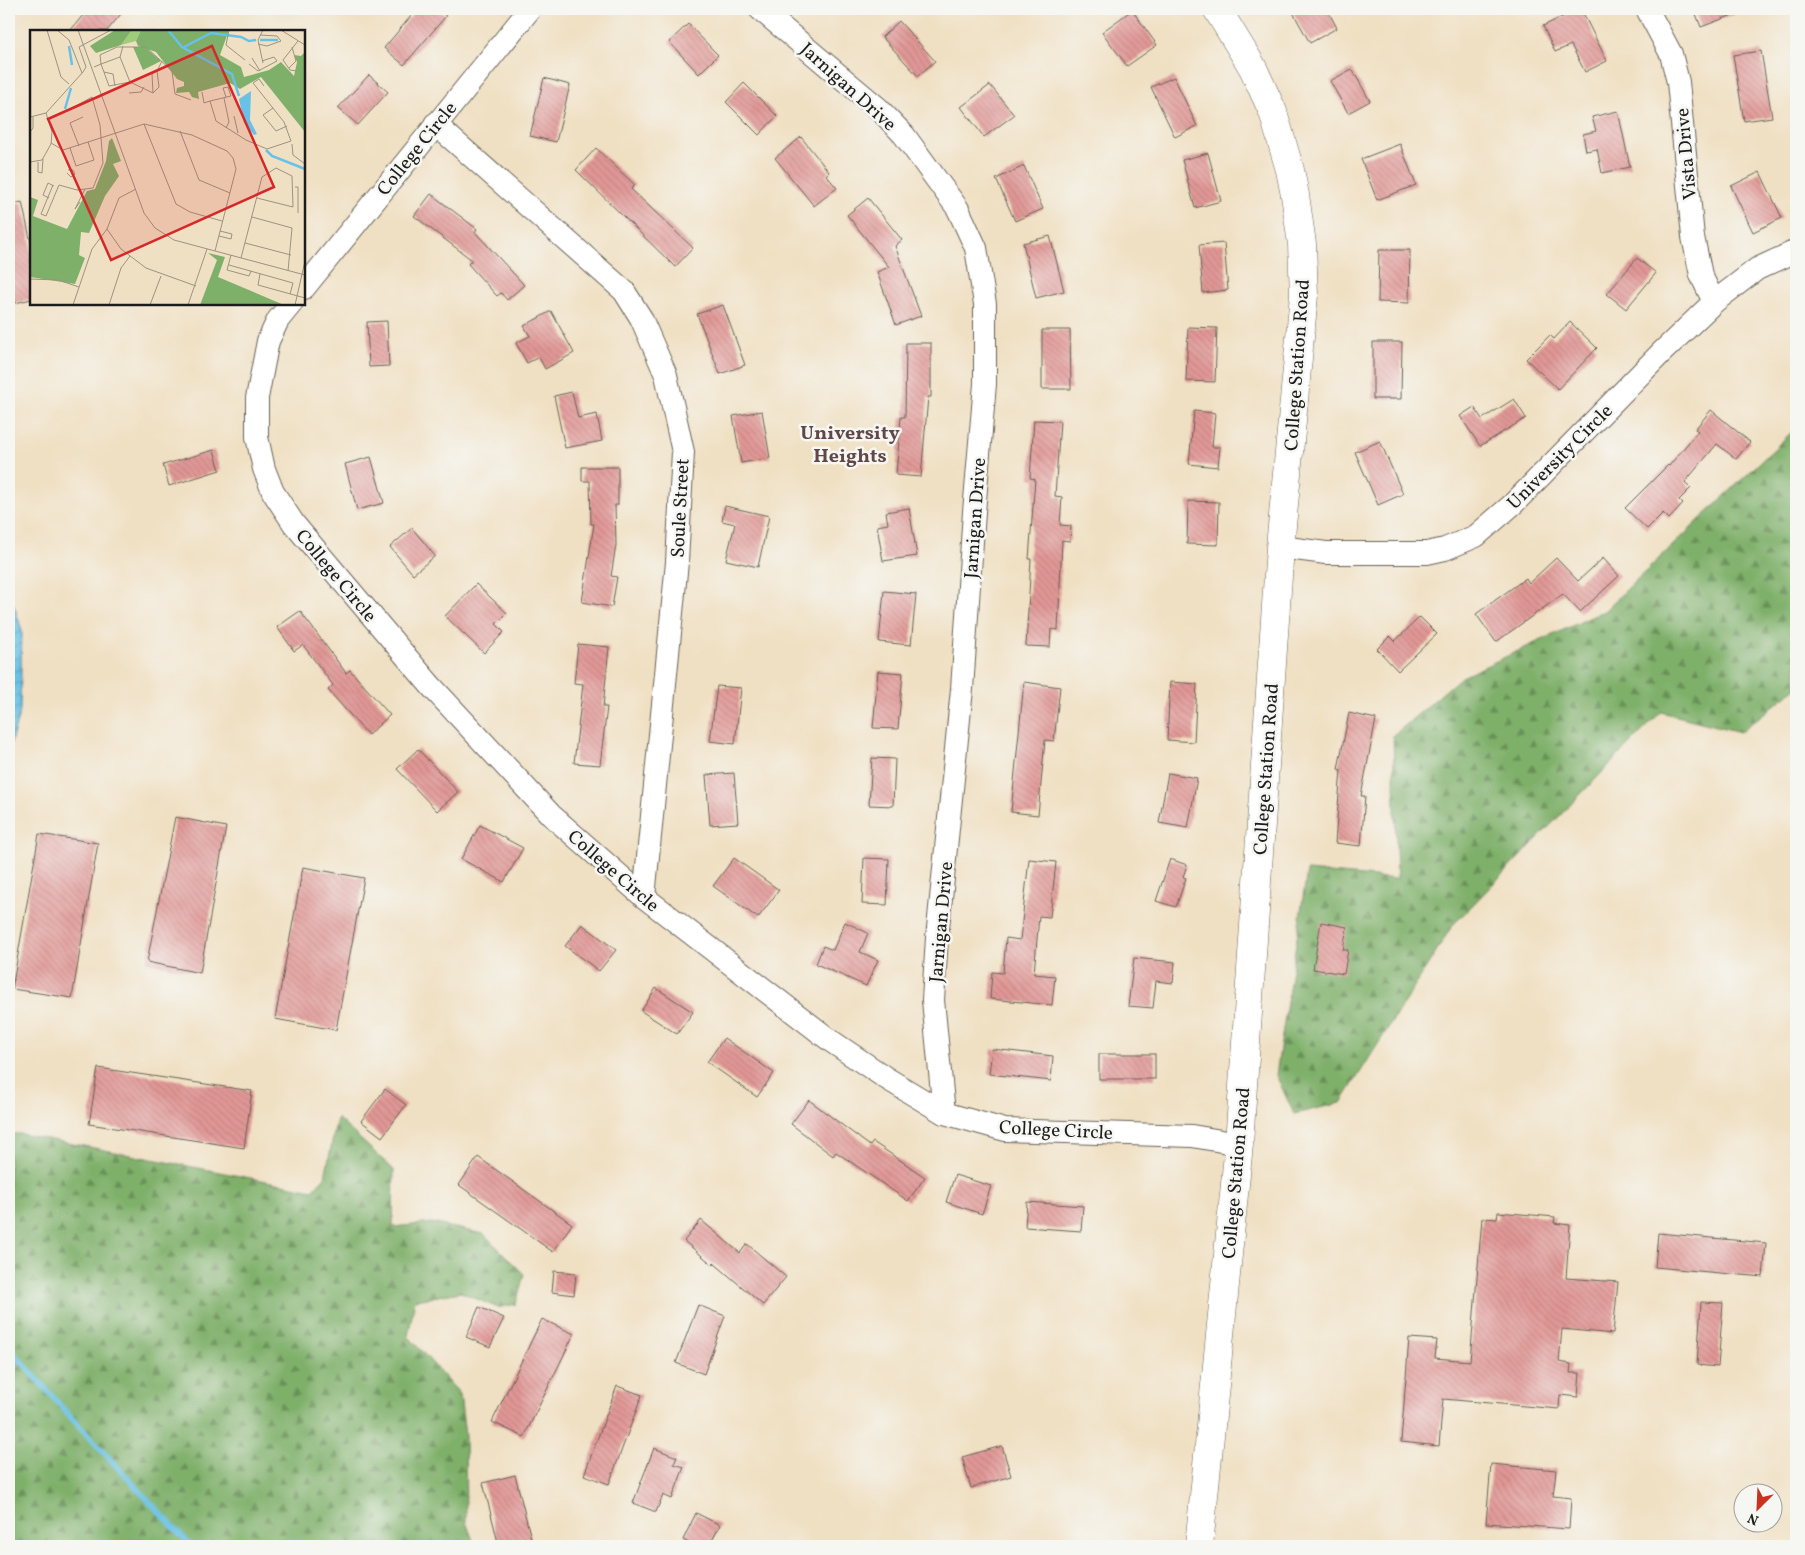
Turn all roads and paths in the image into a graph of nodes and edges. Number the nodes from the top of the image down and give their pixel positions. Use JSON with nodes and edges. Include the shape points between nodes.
{"nodes":[{"id":1,"x":530,"y":9,"type":"edge"},
{"id":2,"x":760,"y":9,"type":"edge"},
{"id":3,"x":1217,"y":9,"type":"edge"},
{"id":4,"x":1647,"y":9,"type":"edge"},
{"id":5,"x":435,"y":124,"type":"junction"},
{"id":6,"x":1796,"y":251,"type":"edge"},
{"id":7,"x":305,"y":287,"type":"edge"},
{"id":8,"x":1714,"y":302,"type":"junction"},
{"id":9,"x":290,"y":305,"type":"edge"},
{"id":10,"x":1280,"y":547,"type":"junction"},
{"id":11,"x":644,"y":897,"type":"junction"},
{"id":12,"x":944,"y":1113,"type":"junction"},
{"id":13,"x":1239,"y":1144,"type":"junction"},
{"id":14,"x":1199,"y":1546,"type":"edge"}],
"edges":[{"from":1,"to":5,"type":"street","name":"College Circle"},
{"from":2,"to":12,"type":"street","name":"Jarnigan Drive","via":[[879,109],[904,135],[958,209],[976,248],[985,304],[985,384],[962,689],[933,1000]]},
{"from":3,"to":10,"type":"main road","name":"College Station Road","via":[[1253,68],[1273,112],[1290,170],[1302,244],[1304,295],[1301,337]]},
{"from":4,"to":8,"type":"street","name":"Vista Drive","via":[[1671,54],[1678,82],[1693,237],[1701,275]]},
{"from":5,"to":7,"type":"street","name":"College Circle"},
{"from":5,"to":11,"type":"street","name":"Soule Street","via":[[624,292],[641,318],[666,375],[683,452],[676,562]]},
{"from":6,"to":8,"type":"street","name":"University Circle","via":[[1757,269]]},
{"from":8,"to":10,"type":"street","name":"University Circle","via":[[1513,504],[1476,536],[1427,553],[1326,553]]},
{"from":9,"to":11,"type":"street","name":"College Circle","via":[[278,320],[268,342],[257,398],[258,437],[264,469],[273,492],[294,524],[431,686],[551,814]]},
{"from":10,"to":13,"type":"main road","name":"College Station Road"},
{"from":11,"to":12,"type":"street","name":"College Circle","via":[[832,1041]]},
{"from":12,"to":13,"type":"street","name":"College Circle","via":[[1005,1130],[1192,1136]]},
{"from":13,"to":14,"type":"main road","name":"College Station Road"}]}
